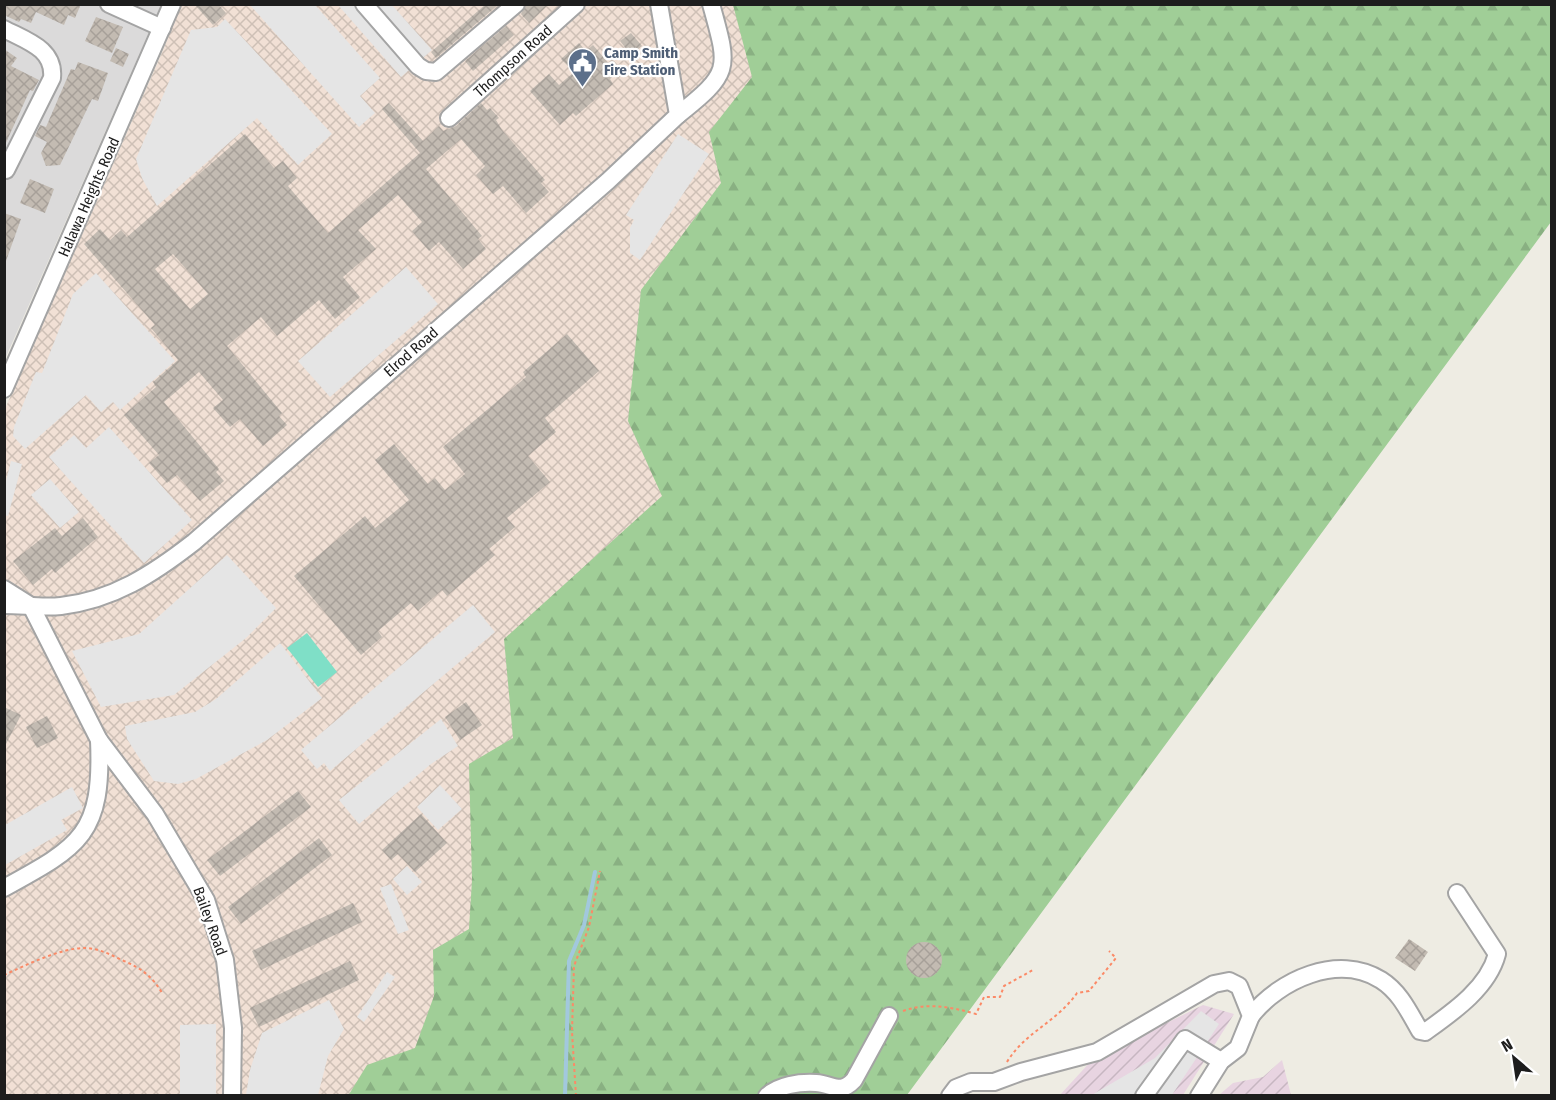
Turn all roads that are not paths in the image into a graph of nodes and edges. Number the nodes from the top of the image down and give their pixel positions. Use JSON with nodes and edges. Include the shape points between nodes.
{"nodes":[{"id":1,"x":109,"y":4,"type":"edge"},
{"id":2,"x":172,"y":4,"type":"edge"},
{"id":3,"x":364,"y":4,"type":"edge"},
{"id":4,"x":516,"y":4,"type":"edge"},
{"id":5,"x":576,"y":4,"type":"edge"},
{"id":6,"x":659,"y":4,"type":"edge"},
{"id":7,"x":711,"y":4,"type":"edge"},
{"id":8,"x":162,"y":28,"type":"junction"},
{"id":9,"x":4,"y":29,"type":"edge"},
{"id":10,"x":678,"y":115,"type":"junction"},
{"id":11,"x":449,"y":118,"type":"dead end"},
{"id":12,"x":6,"y":170,"type":"dead end"},
{"id":13,"x":4,"y":389,"type":"edge"},
{"id":14,"x":4,"y":589,"type":"edge"},
{"id":15,"x":4,"y":605,"type":"edge"},
{"id":16,"x":31,"y":606,"type":"junction"},
{"id":17,"x":99,"y":740,"type":"junction"},
{"id":18,"x":4,"y":888,"type":"edge"},
{"id":19,"x":1457,"y":893,"type":"dead end"},
{"id":20,"x":889,"y":1016,"type":"road end"},
{"id":21,"x":1251,"y":1016,"type":"junction"},
{"id":22,"x":1221,"y":1061,"type":"junction"},
{"id":23,"x":232,"y":1095,"type":"edge"},
{"id":24,"x":767,"y":1095,"type":"edge"},
{"id":25,"x":950,"y":1095,"type":"edge"},
{"id":26,"x":1144,"y":1095,"type":"edge"},
{"id":27,"x":1199,"y":1095,"type":"edge"}],
"edges":[{"from":1,"to":8,"type":"street"},
{"from":2,"to":8,"type":"street","name":"Halawa Heights Road"},
{"from":3,"to":4,"type":"street","via":[[418,66],[436,72]]},
{"from":5,"to":11,"type":"street","name":"Thompson Road"},
{"from":6,"to":10,"type":"street"},
{"from":7,"to":10,"type":"street","name":"Elrod Road","via":[[725,53],[721,71],[708,91]]},
{"from":8,"to":13,"type":"street","name":"Halawa Heights Road"},
{"from":9,"to":12,"type":"street","via":[[39,48],[53,66],[52,78]]},
{"from":10,"to":16,"type":"street","name":"Elrod Road","via":[[599,189],[160,569],[126,589],[98,598],[60,606]]},
{"from":14,"to":16,"type":"street"},
{"from":15,"to":16,"type":"street"},
{"from":16,"to":17,"type":"street","name":"Bailey Road"},
{"from":17,"to":18,"type":"street","name":"Bailey Road","via":[[100,770],[87,829],[57,859]]},
{"from":17,"to":23,"type":"street","name":"Bailey Road","via":[[155,814],[206,900],[225,960],[233,1028]]},
{"from":19,"to":21,"type":"street","via":[[1497,954],[1493,968],[1470,996],[1425,1032],[1420,1031],[1403,1001],[1382,981],[1360,970],[1303,976],[1264,999]]},
{"from":20,"to":24,"type":"street","via":[[847,1088],[795,1084],[774,1089]]},
{"from":21,"to":22,"type":"street","via":[[1238,1048]]},
{"from":21,"to":25,"type":"street","via":[[1239,986],[1229,981],[1214,984],[1097,1052],[994,1082],[970,1082]]},
{"from":22,"to":26,"type":"street","via":[[1185,1039]]},
{"from":22,"to":27,"type":"street"}]}
